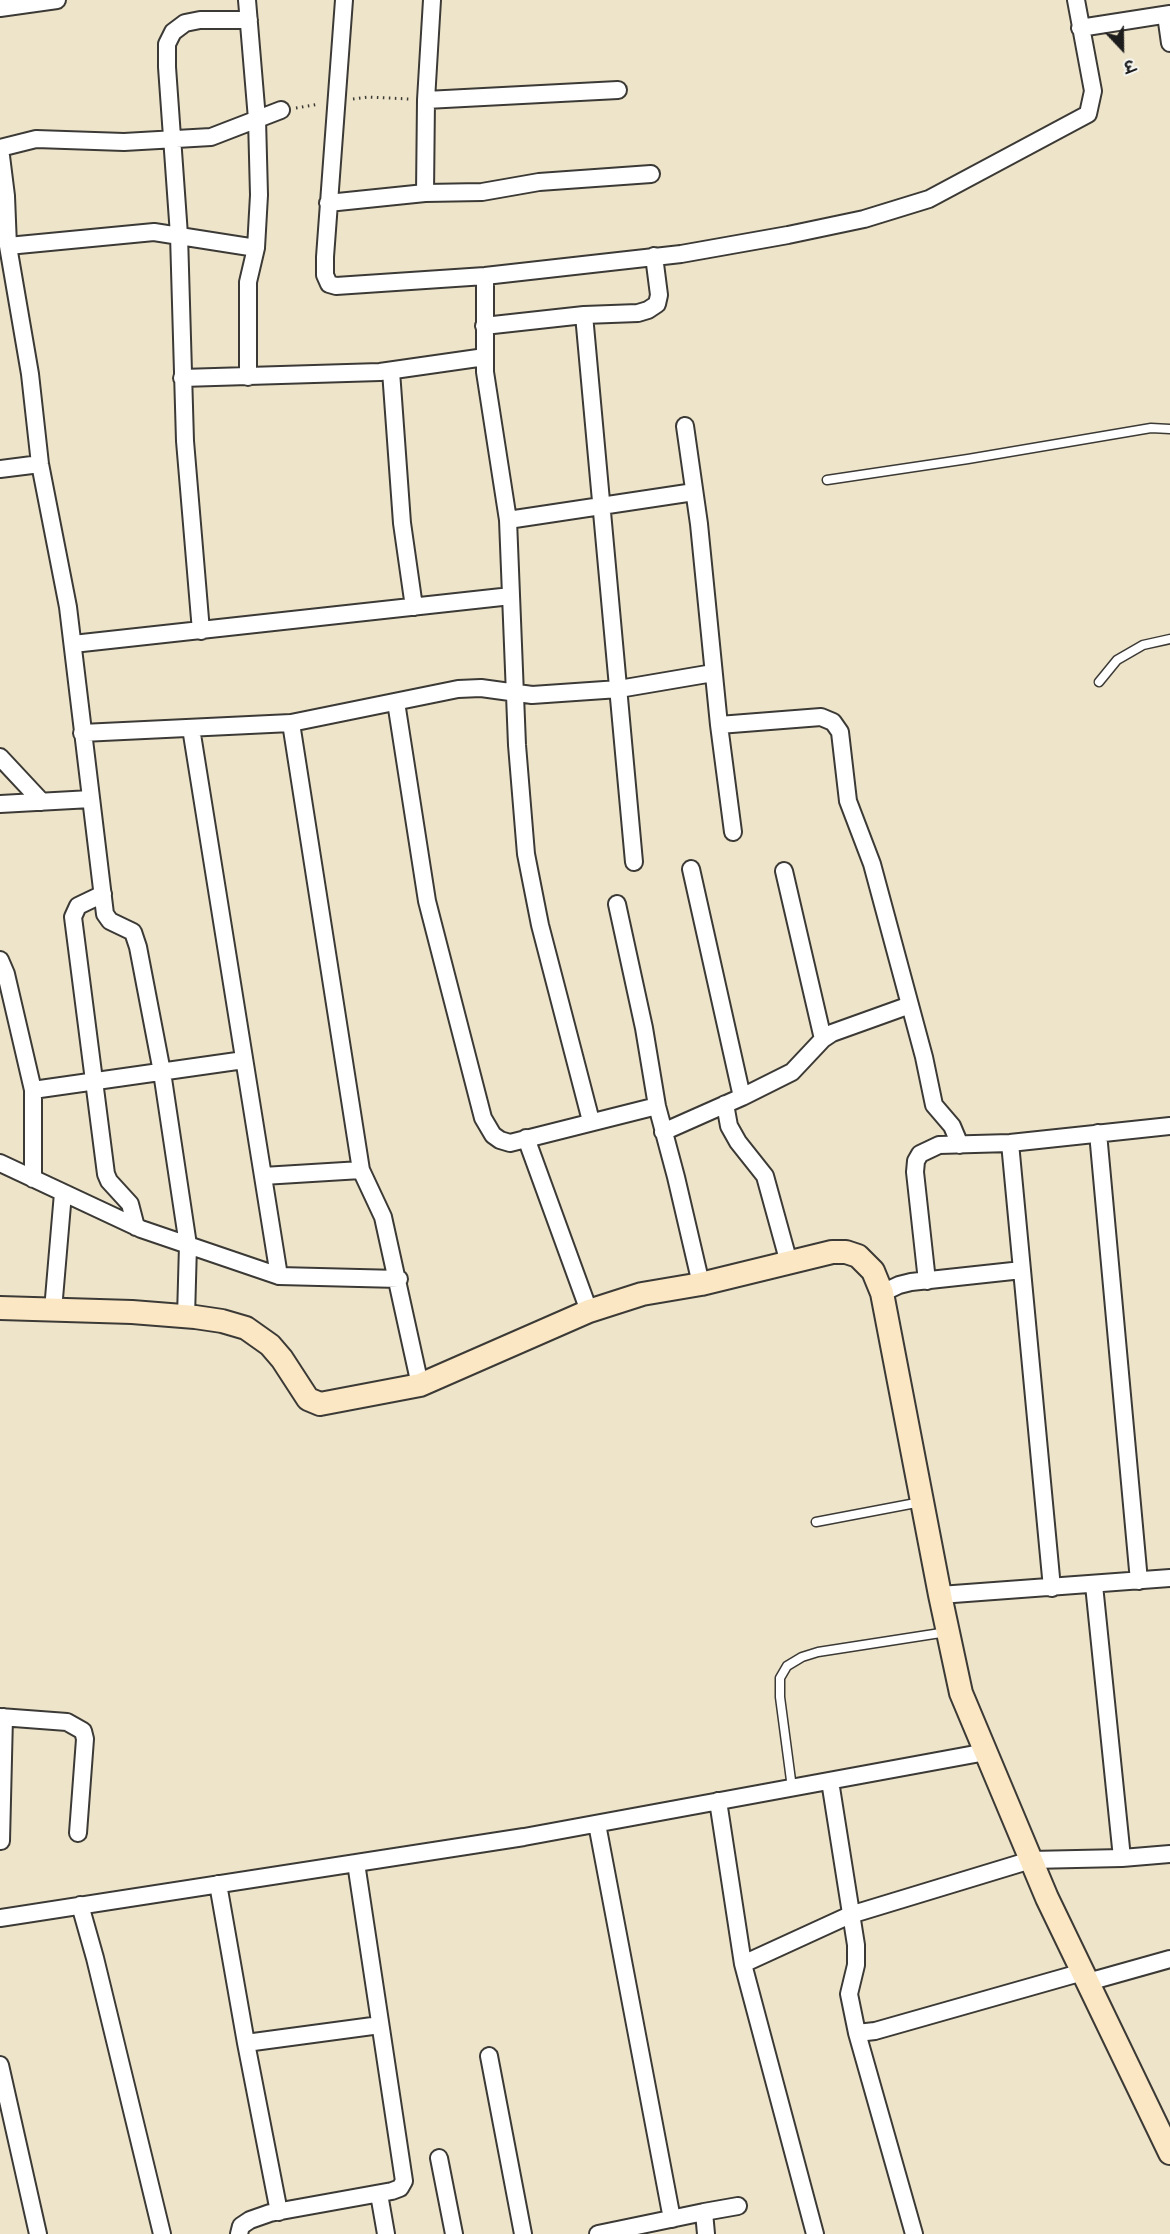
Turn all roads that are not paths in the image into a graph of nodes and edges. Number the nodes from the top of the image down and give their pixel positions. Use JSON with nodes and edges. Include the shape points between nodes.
{"nodes":[{"id":1,"x":57,"y":0,"type":"edge"},
{"id":2,"x":247,"y":0,"type":"edge"},
{"id":3,"x":344,"y":0,"type":"edge"},
{"id":4,"x":432,"y":0,"type":"edge"},
{"id":5,"x":1076,"y":0,"type":"edge"},
{"id":6,"x":0,"y":8,"type":"edge"},
{"id":7,"x":1168,"y":15,"type":"edge"},
{"id":8,"x":249,"y":20,"type":"junction"},
{"id":9,"x":1080,"y":28,"type":"junction"},
{"id":10,"x":1170,"y":43,"type":"edge"},
{"id":11,"x":618,"y":90,"type":"dead end"},
{"id":12,"x":426,"y":100,"type":"junction"},
{"id":13,"x":281,"y":110,"type":"dead end"},
{"id":14,"x":257,"y":119,"type":"junction"},
{"id":15,"x":172,"y":139,"type":"junction"},
{"id":16,"x":0,"y":148,"type":"edge"},
{"id":17,"x":651,"y":174,"type":"dead end"},
{"id":18,"x":425,"y":193,"type":"junction"},
{"id":19,"x":328,"y":203,"type":"junction"},
{"id":20,"x":179,"y":235,"type":"junction"},
{"id":21,"x":9,"y":246,"type":"junction"},
{"id":22,"x":256,"y":248,"type":"junction"},
{"id":23,"x":654,"y":256,"type":"junction"},
{"id":24,"x":485,"y":276,"type":"junction"},
{"id":25,"x":7,"y":278,"type":"edge"},
{"id":26,"x":584,"y":315,"type":"junction"},
{"id":27,"x":484,"y":326,"type":"junction"},
{"id":28,"x":485,"y":357,"type":"junction"},
{"id":29,"x":391,"y":371,"type":"junction"},
{"id":30,"x":248,"y":376,"type":"junction"},
{"id":31,"x":182,"y":378,"type":"junction"},
{"id":32,"x":685,"y":426,"type":"dead end"},
{"id":33,"x":1170,"y":429,"type":"edge"},
{"id":34,"x":40,"y":464,"type":"junction"},
{"id":35,"x":0,"y":469,"type":"edge"},
{"id":36,"x":826,"y":480,"type":"dead end"},
{"id":37,"x":694,"y":492,"type":"junction"},
{"id":38,"x":601,"y":507,"type":"junction"},
{"id":39,"x":508,"y":520,"type":"junction"},
{"id":40,"x":511,"y":596,"type":"junction"},
{"id":41,"x":414,"y":607,"type":"junction"},
{"id":42,"x":201,"y":631,"type":"junction"},
{"id":43,"x":1170,"y":639,"type":"edge"},
{"id":44,"x":73,"y":644,"type":"junction"},
{"id":45,"x":713,"y":674,"type":"junction"},
{"id":46,"x":1099,"y":682,"type":"dead end"},
{"id":47,"x":619,"y":689,"type":"junction"},
{"id":48,"x":516,"y":694,"type":"junction"},
{"id":49,"x":396,"y":702,"type":"junction"},
{"id":50,"x":291,"y":723,"type":"junction"},
{"id":51,"x":719,"y":726,"type":"junction"},
{"id":52,"x":191,"y":728,"type":"junction"},
{"id":53,"x":82,"y":733,"type":"junction"},
{"id":54,"x":0,"y":757,"type":"edge"},
{"id":55,"x":91,"y":799,"type":"junction"},
{"id":56,"x":42,"y":802,"type":"junction"},
{"id":57,"x":0,"y":804,"type":"edge"},
{"id":58,"x":733,"y":832,"type":"dead end"},
{"id":59,"x":634,"y":862,"type":"dead end"},
{"id":60,"x":692,"y":869,"type":"dead end"},
{"id":61,"x":784,"y":871,"type":"dead end"},
{"id":62,"x":103,"y":894,"type":"junction"},
{"id":63,"x":617,"y":904,"type":"dead end"},
{"id":64,"x":0,"y":960,"type":"edge"},
{"id":65,"x":910,"y":1005,"type":"junction"},
{"id":66,"x":823,"y":1039,"type":"junction"},
{"id":67,"x":244,"y":1060,"type":"junction"},
{"id":68,"x":162,"y":1072,"type":"junction"},
{"id":69,"x":94,"y":1081,"type":"junction"},
{"id":70,"x":33,"y":1090,"type":"junction"},
{"id":71,"x":742,"y":1097,"type":"junction"},
{"id":72,"x":725,"y":1104,"type":"junction"},
{"id":73,"x":657,"y":1106,"type":"junction"},
{"id":74,"x":591,"y":1121,"type":"junction"},
{"id":75,"x":1170,"y":1126,"type":"edge"},
{"id":76,"x":663,"y":1132,"type":"junction"},
{"id":77,"x":1098,"y":1133,"type":"junction"},
{"id":78,"x":526,"y":1138,"type":"junction"},
{"id":79,"x":1010,"y":1143,"type":"junction"},
{"id":80,"x":960,"y":1144,"type":"junction"},
{"id":81,"x":0,"y":1163,"type":"edge"},
{"id":82,"x":361,"y":1170,"type":"junction"},
{"id":83,"x":263,"y":1176,"type":"junction"},
{"id":84,"x":33,"y":1179,"type":"junction"},
{"id":85,"x":63,"y":1193,"type":"junction"},
{"id":86,"x":136,"y":1227,"type":"junction"},
{"id":87,"x":188,"y":1245,"type":"junction"},
{"id":88,"x":789,"y":1263,"type":"junction"},
{"id":89,"x":1022,"y":1270,"type":"junction"},
{"id":90,"x":279,"y":1276,"type":"junction"},
{"id":91,"x":399,"y":1279,"type":"junction"},
{"id":92,"x":927,"y":1281,"type":"junction"},
{"id":93,"x":701,"y":1284,"type":"junction"},
{"id":94,"x":882,"y":1293,"type":"junction"},
{"id":95,"x":0,"y":1308,"type":"edge"},
{"id":96,"x":53,"y":1310,"type":"junction"},
{"id":97,"x":589,"y":1311,"type":"junction"},
{"id":98,"x":186,"y":1317,"type":"junction"},
{"id":99,"x":420,"y":1385,"type":"junction"},
{"id":100,"x":922,"y":1502,"type":"junction"},
{"id":101,"x":816,"y":1522,"type":"dead end"},
{"id":102,"x":1170,"y":1578,"type":"edge"},
{"id":103,"x":1139,"y":1581,"type":"junction"},
{"id":104,"x":1094,"y":1585,"type":"junction"},
{"id":105,"x":1052,"y":1588,"type":"junction"},
{"id":106,"x":940,"y":1595,"type":"junction"},
{"id":107,"x":948,"y":1632,"type":"junction"},
{"id":108,"x":2,"y":1717,"type":"edge"},
{"id":109,"x":986,"y":1752,"type":"junction"},
{"id":110,"x":830,"y":1781,"type":"junction"},
{"id":111,"x":792,"y":1788,"type":"junction"},
{"id":112,"x":718,"y":1801,"type":"junction"},
{"id":113,"x":597,"y":1824,"type":"junction"},
{"id":114,"x":78,"y":1833,"type":"dead end"},
{"id":115,"x":1,"y":1840,"type":"edge"},
{"id":116,"x":1170,"y":1854,"type":"edge"},
{"id":117,"x":1122,"y":1858,"type":"junction"},
{"id":118,"x":1031,"y":1860,"type":"junction"},
{"id":119,"x":356,"y":1863,"type":"junction"},
{"id":120,"x":219,"y":1884,"type":"junction"},
{"id":121,"x":80,"y":1905,"type":"junction"},
{"id":122,"x":850,"y":1916,"type":"junction"},
{"id":123,"x":0,"y":1918,"type":"edge"},
{"id":124,"x":1170,"y":1959,"type":"edge"},
{"id":125,"x":743,"y":1964,"type":"junction"},
{"id":126,"x":1085,"y":1977,"type":"junction"},
{"id":127,"x":380,"y":2025,"type":"junction"},
{"id":128,"x":857,"y":2033,"type":"junction"},
{"id":129,"x":246,"y":2043,"type":"junction"},
{"id":130,"x":489,"y":2056,"type":"dead end"},
{"id":131,"x":0,"y":2065,"type":"edge"},
{"id":132,"x":1170,"y":2153,"type":"edge"},
{"id":133,"x":439,"y":2158,"type":"dead end"},
{"id":134,"x":379,"y":2194,"type":"junction"},
{"id":135,"x":738,"y":2206,"type":"dead end"},
{"id":136,"x":279,"y":2212,"type":"junction"},
{"id":137,"x":704,"y":2212,"type":"junction"},
{"id":138,"x":672,"y":2219,"type":"junction"},
{"id":139,"x":626,"y":2231,"type":"edge"},
{"id":140,"x":38,"y":2234,"type":"edge"},
{"id":141,"x":162,"y":2234,"type":"edge"},
{"id":142,"x":239,"y":2234,"type":"edge"},
{"id":143,"x":386,"y":2234,"type":"edge"},
{"id":144,"x":454,"y":2234,"type":"edge"},
{"id":145,"x":522,"y":2234,"type":"edge"},
{"id":146,"x":598,"y":2234,"type":"edge"},
{"id":147,"x":706,"y":2234,"type":"edge"},
{"id":148,"x":815,"y":2234,"type":"edge"},
{"id":149,"x":914,"y":2234,"type":"edge"}],
"edges":[{"from":1,"to":6,"type":"street"},
{"from":2,"to":8,"type":"street"},
{"from":3,"to":19,"type":"street"},
{"from":4,"to":12,"type":"street"},
{"from":5,"to":9,"type":"street"},
{"from":7,"to":9,"type":"street"},
{"from":7,"to":10,"type":"street"},
{"from":8,"to":14,"type":"street"},
{"from":8,"to":15,"type":"street","via":[[201,20],[185,23],[173,32],[167,44]]},
{"from":9,"to":23,"type":"street","via":[[1092,91],[1088,114],[977,174],[928,199],[864,219],[788,236]]},
{"from":11,"to":12,"type":"street"},
{"from":12,"to":18,"type":"street"},
{"from":13,"to":14,"type":"street"},
{"from":14,"to":15,"type":"street","via":[[211,137]]},
{"from":14,"to":22,"type":"street","via":[[260,195]]},
{"from":15,"to":16,"type":"street","via":[[36,139]]},
{"from":15,"to":20,"type":"street"},
{"from":16,"to":21,"type":"street"},
{"from":17,"to":18,"type":"street","via":[[539,182],[482,192]]},
{"from":18,"to":19,"type":"street"},
{"from":19,"to":24,"type":"street","via":[[325,274],[329,284]]},
{"from":20,"to":21,"type":"street","via":[[154,232]]},
{"from":20,"to":22,"type":"street"},
{"from":20,"to":31,"type":"street"},
{"from":21,"to":25,"type":"street"},
{"from":22,"to":30,"type":"street","via":[[248,282]]},
{"from":23,"to":24,"type":"street"},
{"from":23,"to":26,"type":"street","via":[[657,303],[638,313]]},
{"from":24,"to":27,"type":"street"},
{"from":25,"to":34,"type":"street","via":[[30,374]]},
{"from":26,"to":27,"type":"street"},
{"from":26,"to":38,"type":"street"},
{"from":27,"to":28,"type":"street"},
{"from":28,"to":29,"type":"street"},
{"from":28,"to":39,"type":"street"},
{"from":29,"to":30,"type":"street"},
{"from":29,"to":41,"type":"street","via":[[402,515]]},
{"from":30,"to":31,"type":"street"},
{"from":31,"to":42,"type":"street"},
{"from":32,"to":37,"type":"street"},
{"from":33,"to":36,"type":"lane","via":[[1151,428]]},
{"from":34,"to":35,"type":"street"},
{"from":34,"to":44,"type":"street"},
{"from":37,"to":38,"type":"street"},
{"from":37,"to":45,"type":"street"},
{"from":38,"to":39,"type":"street"},
{"from":38,"to":47,"type":"street"},
{"from":39,"to":40,"type":"street"},
{"from":40,"to":41,"type":"street"},
{"from":40,"to":48,"type":"street"},
{"from":41,"to":42,"type":"street"},
{"from":42,"to":44,"type":"street"},
{"from":43,"to":46,"type":"lane","via":[[1143,645],[1117,660]]},
{"from":44,"to":53,"type":"street"},
{"from":45,"to":47,"type":"street"},
{"from":45,"to":51,"type":"street"},
{"from":47,"to":48,"type":"street"},
{"from":47,"to":59,"type":"street"},
{"from":48,"to":49,"type":"street","via":[[470,688]]},
{"from":48,"to":74,"type":"street","via":[[517,745],[532,891]]},
{"from":49,"to":50,"type":"street"},
{"from":49,"to":78,"type":"street","via":[[427,901],[483,1118],[500,1140],[510,1143]]},
{"from":50,"to":52,"type":"street"},
{"from":50,"to":82,"type":"street"},
{"from":51,"to":58,"type":"street"},
{"from":51,"to":65,"type":"street","via":[[821,717],[840,732],[848,801],[872,864]]},
{"from":52,"to":53,"type":"street"},
{"from":52,"to":67,"type":"street"},
{"from":53,"to":55,"type":"street"},
{"from":54,"to":56,"type":"street"},
{"from":55,"to":56,"type":"street"},
{"from":55,"to":62,"type":"street"},
{"from":56,"to":57,"type":"street"},
{"from":60,"to":71,"type":"street"},
{"from":61,"to":66,"type":"street"},
{"from":62,"to":68,"type":"street","via":[[105,914],[110,921],[135,936]]},
{"from":62,"to":69,"type":"street","via":[[78,906],[73,917]]},
{"from":63,"to":73,"type":"street"},
{"from":64,"to":70,"type":"street"},
{"from":65,"to":66,"type":"street"},
{"from":65,"to":80,"type":"street","via":[[934,1105],[952,1126]]},
{"from":66,"to":71,"type":"street","via":[[792,1071]]},
{"from":67,"to":68,"type":"street"},
{"from":67,"to":83,"type":"street"},
{"from":68,"to":69,"type":"street"},
{"from":68,"to":87,"type":"street"},
{"from":69,"to":70,"type":"street"},
{"from":69,"to":86,"type":"street","via":[[106,1174],[130,1204]]},
{"from":70,"to":84,"type":"street"},
{"from":71,"to":72,"type":"street"},
{"from":72,"to":76,"type":"street"},
{"from":72,"to":88,"type":"street","via":[[729,1126],[765,1176]]},
{"from":73,"to":74,"type":"street"},
{"from":73,"to":76,"type":"street"},
{"from":74,"to":78,"type":"street"},
{"from":75,"to":77,"type":"street"},
{"from":76,"to":93,"type":"street"},
{"from":77,"to":79,"type":"street"},
{"from":77,"to":103,"type":"street"},
{"from":78,"to":97,"type":"street"},
{"from":79,"to":80,"type":"street"},
{"from":79,"to":89,"type":"street"},
{"from":80,"to":92,"type":"street","via":[[939,1145],[920,1154],[916,1161]]},
{"from":81,"to":84,"type":"street"},
{"from":82,"to":83,"type":"street"},
{"from":82,"to":91,"type":"street","via":[[383,1217]]},
{"from":83,"to":90,"type":"street"},
{"from":84,"to":85,"type":"street"},
{"from":85,"to":86,"type":"street"},
{"from":85,"to":96,"type":"street"},
{"from":86,"to":87,"type":"street"},
{"from":87,"to":90,"type":"street"},
{"from":87,"to":98,"type":"street"},
{"from":88,"to":93,"type":"street"},
{"from":88,"to":94,"type":"street","via":[[846,1252],[868,1264]]},
{"from":89,"to":92,"type":"street"},
{"from":89,"to":105,"type":"street"},
{"from":90,"to":91,"type":"street"},
{"from":91,"to":99,"type":"street"},
{"from":92,"to":94,"type":"street","via":[[899,1285]]},
{"from":93,"to":97,"type":"street","via":[[642,1294]]},
{"from":94,"to":100,"type":"street"},
{"from":95,"to":96,"type":"street"},
{"from":96,"to":98,"type":"street"},
{"from":97,"to":99,"type":"street"},
{"from":98,"to":99,"type":"street","via":[[246,1328],[270,1345],[308,1399],[320,1404]]},
{"from":100,"to":101,"type":"lane"},
{"from":100,"to":106,"type":"street"},
{"from":102,"to":103,"type":"street"},
{"from":103,"to":104,"type":"street"},
{"from":104,"to":105,"type":"street"},
{"from":104,"to":117,"type":"street"},
{"from":105,"to":106,"type":"street"},
{"from":106,"to":107,"type":"street"},
{"from":107,"to":109,"type":"street","via":[[961,1693]]},
{"from":107,"to":111,"type":"lane","via":[[818,1652],[787,1666],[780,1678],[780,1696]]},
{"from":108,"to":114,"type":"street","via":[[67,1722],[83,1731]]},
{"from":108,"to":115,"type":"street"},
{"from":109,"to":110,"type":"street"},
{"from":109,"to":118,"type":"street"},
{"from":110,"to":111,"type":"street"},
{"from":110,"to":122,"type":"street"},
{"from":111,"to":112,"type":"street"},
{"from":112,"to":113,"type":"street"},
{"from":112,"to":125,"type":"street"},
{"from":113,"to":119,"type":"street"},
{"from":113,"to":138,"type":"street"},
{"from":116,"to":117,"type":"street"},
{"from":117,"to":118,"type":"street"},
{"from":118,"to":122,"type":"street"},
{"from":118,"to":126,"type":"street"},
{"from":119,"to":120,"type":"street"},
{"from":119,"to":127,"type":"street"},
{"from":120,"to":121,"type":"street"},
{"from":120,"to":129,"type":"street"},
{"from":121,"to":123,"type":"street"},
{"from":121,"to":141,"type":"street"},
{"from":122,"to":125,"type":"street"},
{"from":122,"to":128,"type":"street","via":[[856,1965],[849,1994]]},
{"from":124,"to":126,"type":"street"},
{"from":125,"to":148,"type":"street"},
{"from":126,"to":128,"type":"street"},
{"from":126,"to":132,"type":"street"},
{"from":127,"to":129,"type":"street"},
{"from":127,"to":134,"type":"street","via":[[404,2181],[400,2188]]},
{"from":128,"to":149,"type":"street"},
{"from":129,"to":136,"type":"street"},
{"from":130,"to":145,"type":"street"},
{"from":131,"to":140,"type":"street"},
{"from":133,"to":144,"type":"street"},
{"from":134,"to":136,"type":"street"},
{"from":134,"to":143,"type":"street"},
{"from":135,"to":137,"type":"street"},
{"from":136,"to":142,"type":"street","via":[[250,2220],[241,2226]]},
{"from":137,"to":138,"type":"street"},
{"from":137,"to":147,"type":"street"},
{"from":138,"to":139,"type":"street"},
{"from":139,"to":146,"type":"street"}]}
